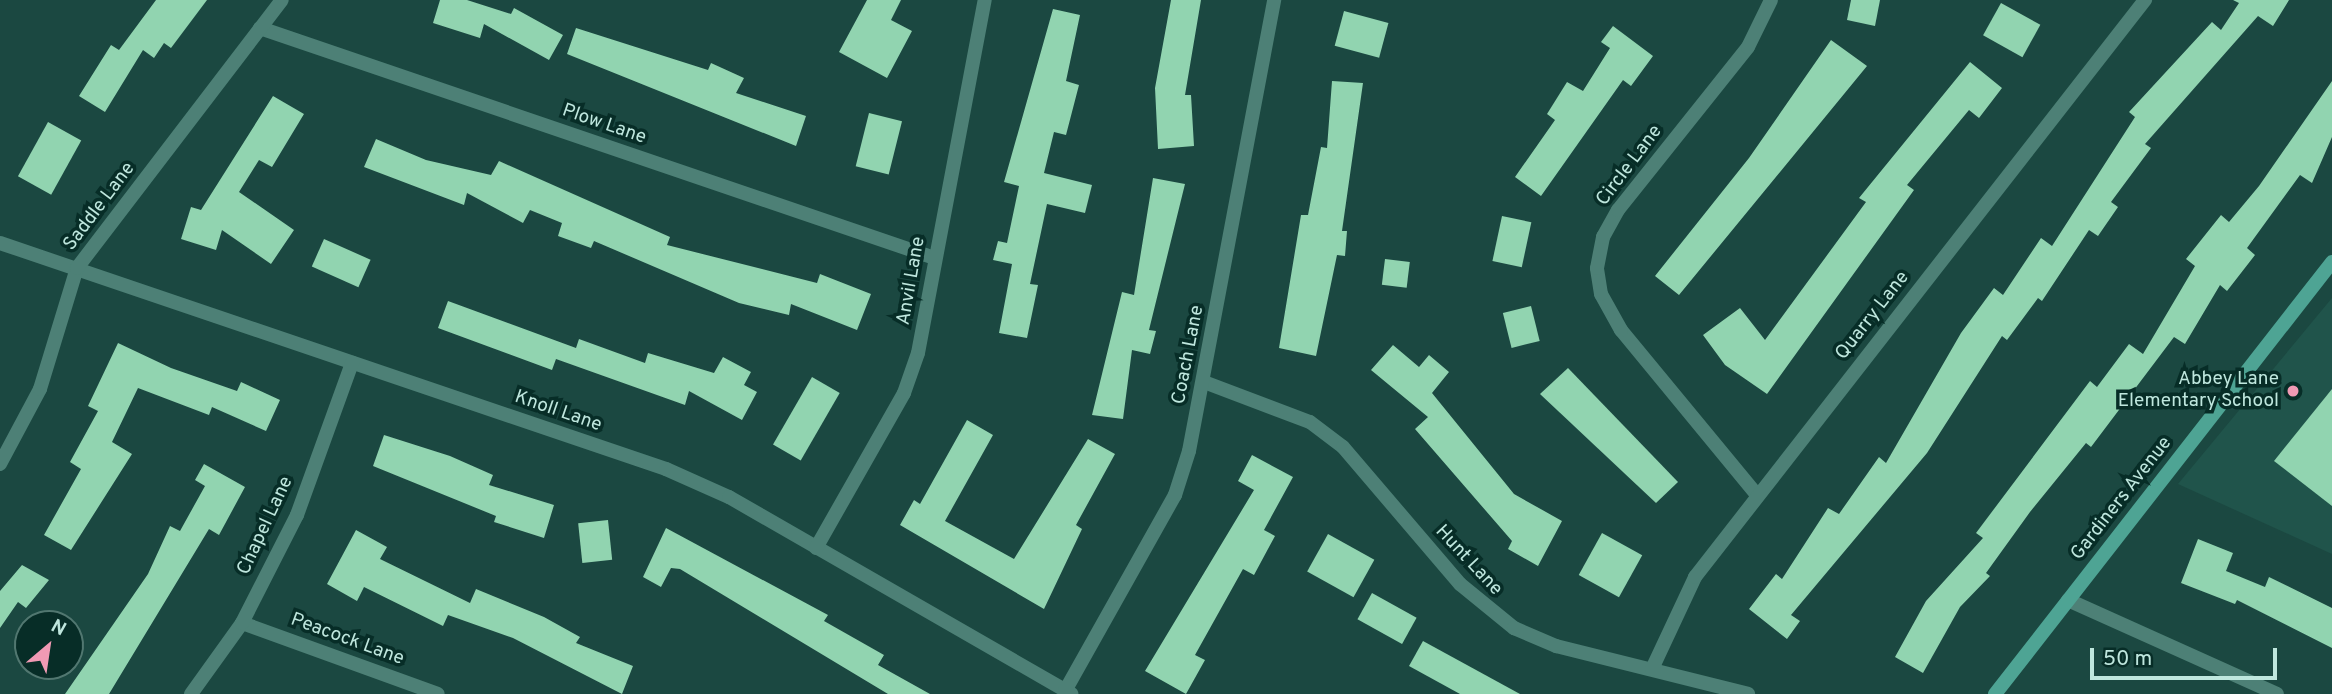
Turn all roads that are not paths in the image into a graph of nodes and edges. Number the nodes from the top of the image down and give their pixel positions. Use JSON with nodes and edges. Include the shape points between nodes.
{"nodes":[{"id":1,"x":282,"y":0,"type":"edge"},
{"id":2,"x":985,"y":0,"type":"edge"},
{"id":3,"x":1274,"y":0,"type":"edge"},
{"id":4,"x":1772,"y":0,"type":"edge"},
{"id":5,"x":2145,"y":0,"type":"edge"},
{"id":6,"x":260,"y":28,"type":"junction"},
{"id":7,"x":0,"y":243,"type":"edge"},
{"id":8,"x":935,"y":258,"type":"junction"},
{"id":9,"x":2332,"y":262,"type":"edge"},
{"id":10,"x":77,"y":268,"type":"junction"},
{"id":11,"x":352,"y":363,"type":"junction"},
{"id":12,"x":1204,"y":382,"type":"junction"},
{"id":13,"x":0,"y":464,"type":"edge"},
{"id":14,"x":1757,"y":495,"type":"junction"},
{"id":15,"x":816,"y":548,"type":"junction"},
{"id":16,"x":2068,"y":600,"type":"junction"},
{"id":17,"x":242,"y":623,"type":"junction"},
{"id":18,"x":1652,"y":669,"type":"junction"},
{"id":19,"x":1068,"y":692,"type":"edge"},
{"id":20,"x":191,"y":694,"type":"edge"},
{"id":21,"x":438,"y":694,"type":"edge"},
{"id":22,"x":1748,"y":694,"type":"edge"},
{"id":23,"x":1995,"y":694,"type":"edge"},
{"id":24,"x":2277,"y":694,"type":"edge"}],
"edges":[{"from":1,"to":6,"type":"street","name":"Saddle Lane"},
{"from":2,"to":8,"type":"street","name":"Anvil Lane"},
{"from":3,"to":12,"type":"street","name":"Coach Lane"},
{"from":4,"to":14,"type":"street","name":"Circle Lane","via":[[1748,47],[1618,210],[1603,237],[1597,268],[1601,294],[1621,330]]},
{"from":5,"to":14,"type":"street","name":"Quarry Lane"},
{"from":6,"to":8,"type":"street","name":"Plow Lane"},
{"from":6,"to":10,"type":"street","name":"Saddle Lane"},
{"from":7,"to":10,"type":"street","name":"Knoll Lane"},
{"from":8,"to":15,"type":"street","name":"Anvil Lane","via":[[904,393]]},
{"from":9,"to":16,"type":"main road","name":"Gardiners Avenue"},
{"from":10,"to":11,"type":"street","name":"Knoll Lane"},
{"from":10,"to":13,"type":"street","name":"Saddle Lane","via":[[40,389]]},
{"from":11,"to":15,"type":"street","name":"Knoll Lane","via":[[666,469]]},
{"from":11,"to":17,"type":"street","name":"Chapel Lane","via":[[297,515]]},
{"from":12,"to":18,"type":"street","name":"Hunt Lane","via":[[1310,422],[1343,447],[1491,613],[1556,646]]},
{"from":12,"to":19,"type":"street","name":"Coach Lane","via":[[1175,495]]},
{"from":14,"to":18,"type":"street","name":"Quarry Lane","via":[[1695,578]]},
{"from":15,"to":19,"type":"street","name":"Knoll Lane"},
{"from":16,"to":23,"type":"main road","name":"Gardiners Avenue"},
{"from":16,"to":24,"type":"street"},
{"from":17,"to":20,"type":"street","name":"Chapel Lane"},
{"from":17,"to":21,"type":"street","name":"Peacock Lane"},
{"from":18,"to":22,"type":"street","name":"Hunt Lane"}]}
